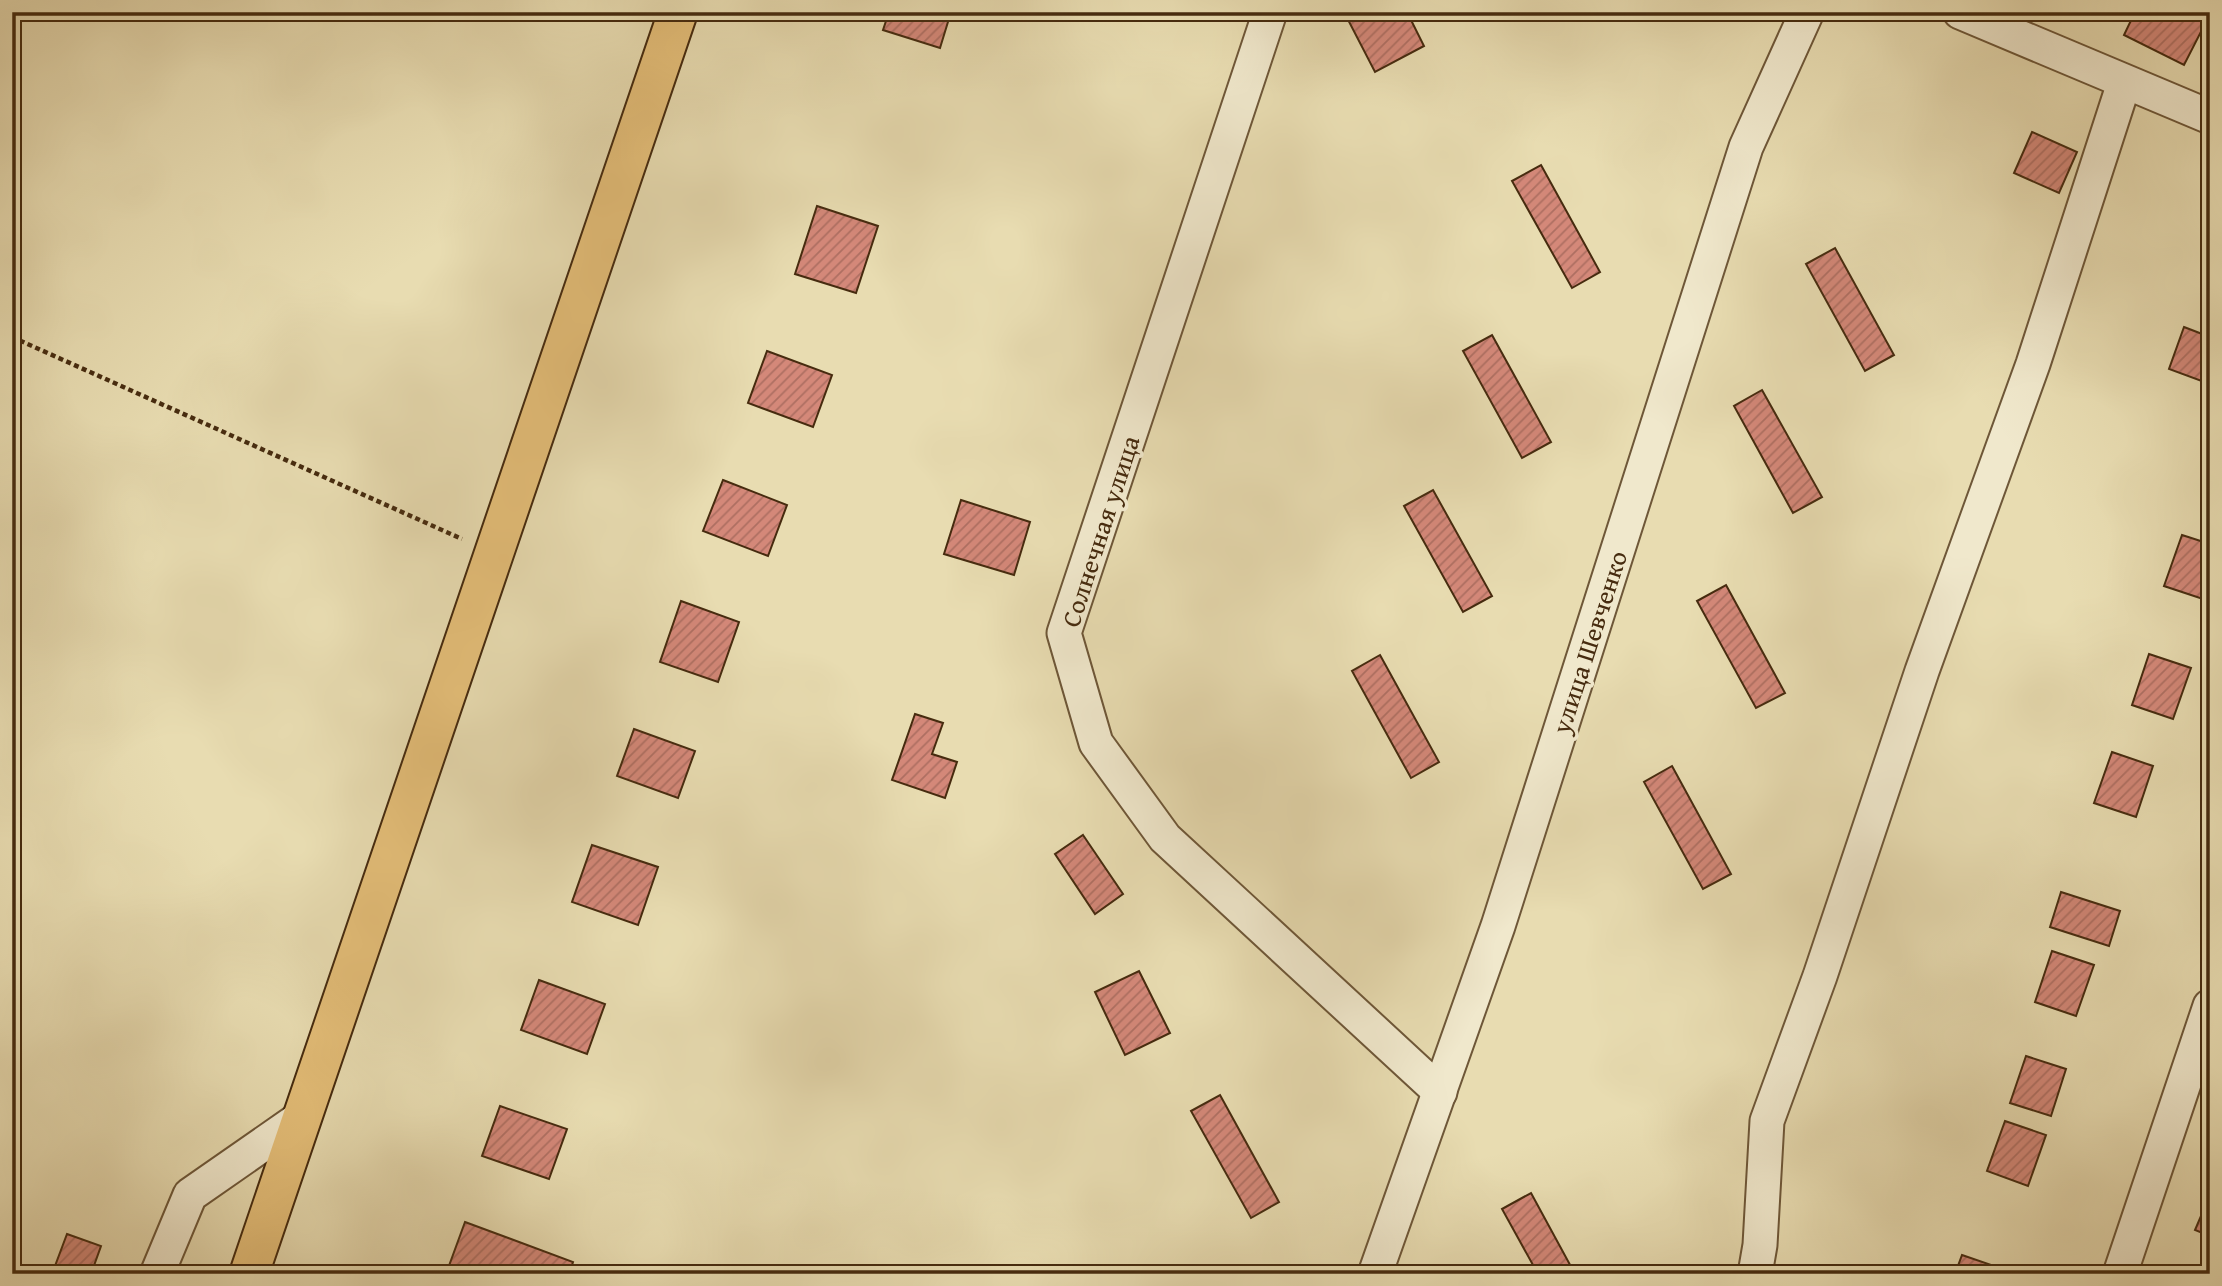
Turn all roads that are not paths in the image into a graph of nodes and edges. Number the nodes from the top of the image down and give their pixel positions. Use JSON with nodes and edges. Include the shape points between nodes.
{"nodes":[{"id":1,"x":678,"y":12,"type":"edge"},
{"id":2,"x":1270,"y":12,"type":"edge"},
{"id":3,"x":1807,"y":12,"type":"edge"},
{"id":4,"x":1960,"y":12,"type":"edge"},
{"id":5,"x":2124,"y":83,"type":"junction"},
{"id":6,"x":2210,"y":117,"type":"edge"},
{"id":7,"x":2209,"y":1013,"type":"edge"},
{"id":8,"x":1440,"y":1092,"type":"junction"},
{"id":9,"x":302,"y":1117,"type":"junction"},
{"id":10,"x":157,"y":1274,"type":"edge"},
{"id":11,"x":249,"y":1274,"type":"edge"},
{"id":12,"x":1375,"y":1274,"type":"edge"},
{"id":13,"x":1755,"y":1274,"type":"edge"},
{"id":14,"x":2120,"y":1274,"type":"edge"}],
"edges":[{"from":1,"to":9,"type":"main road"},
{"from":2,"to":8,"type":"street","name":"Солнечная улица","via":[[1064,633],[1096,743],[1165,838]]},
{"from":3,"to":8,"type":"street","name":"улица Шевченко","via":[[1746,147],[1499,926]]},
{"from":4,"to":5,"type":"street"},
{"from":5,"to":6,"type":"street"},
{"from":5,"to":13,"type":"street","via":[[2033,364],[1767,1121]]},
{"from":7,"to":14,"type":"street"},
{"from":8,"to":12,"type":"street","name":"улица Шевченко"},
{"from":9,"to":10,"type":"street","via":[[190,1195]]},
{"from":9,"to":11,"type":"main road"}]}
